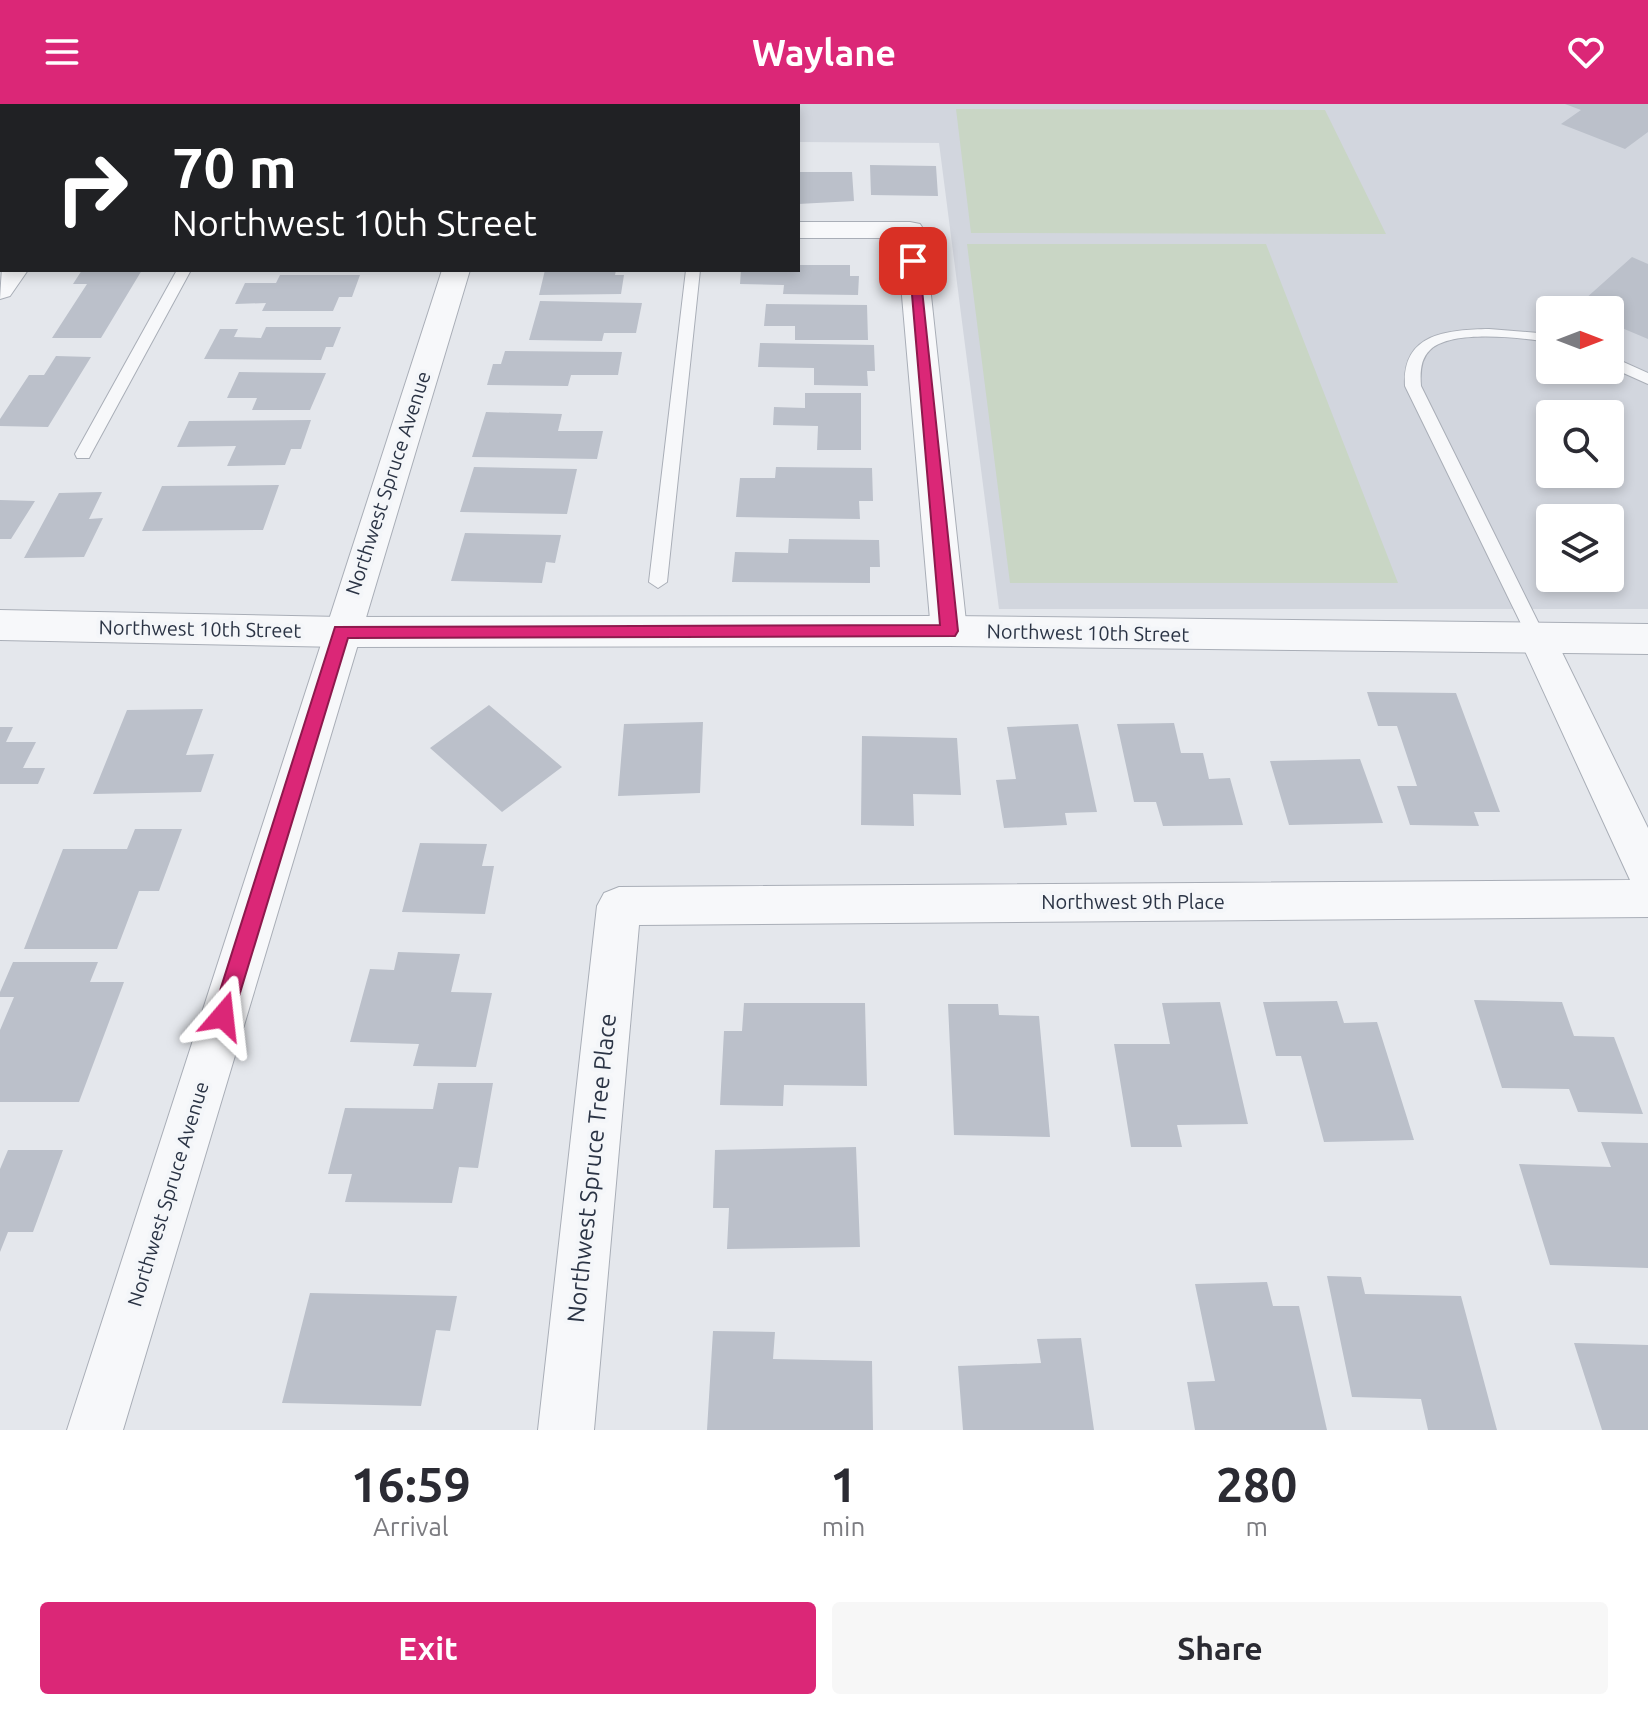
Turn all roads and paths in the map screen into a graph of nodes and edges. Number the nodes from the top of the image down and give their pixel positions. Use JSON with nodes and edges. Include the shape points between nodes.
{"nodes":[{"id":1,"x":800,"y":230,"type":"edge"},
{"id":2,"x":13,"y":272,"type":"edge"},
{"id":3,"x":183,"y":272,"type":"edge"},
{"id":4,"x":455,"y":272,"type":"edge"},
{"id":5,"x":693,"y":272,"type":"edge"},
{"id":6,"x":0,"y":290,"type":"edge"},
{"id":7,"x":1536,"y":336,"type":"edge"},
{"id":8,"x":1624,"y":368,"type":"edge"},
{"id":9,"x":1648,"y":379,"type":"edge"},
{"id":10,"x":83,"y":454,"type":"dead end"},
{"id":11,"x":658,"y":582,"type":"dead end"},
{"id":12,"x":0,"y":625,"type":"edge"},
{"id":13,"x":949,"y":631,"type":"junction"},
{"id":14,"x":341,"y":632,"type":"junction"},
{"id":15,"x":1537,"y":638,"type":"junction"},
{"id":16,"x":1648,"y":639,"type":"edge"},
{"id":17,"x":1648,"y":872,"type":"edge"},
{"id":18,"x":1648,"y":898,"type":"edge"},
{"id":19,"x":619,"y":906,"type":"joint"},
{"id":20,"x":95,"y":1430,"type":"edge"},
{"id":21,"x":566,"y":1430,"type":"edge"}],
"edges":[{"from":1,"to":13,"type":"street","via":[[910,230]]},
{"from":2,"to":6,"type":"street"},
{"from":3,"to":10,"type":"lane"},
{"from":4,"to":14,"type":"street","name":"Northwest Spruce Avenue"},
{"from":5,"to":11,"type":"lane"},
{"from":7,"to":15,"type":"lane","via":[[1458,336],[1429,343],[1416,357],[1411,379]]},
{"from":8,"to":9,"type":"lane"},
{"from":12,"to":14,"type":"street","name":"Northwest 10th Street"},
{"from":13,"to":14,"type":"street","name":"Northwest 10th Street"},
{"from":13,"to":15,"type":"street","name":"Northwest 10th Street"},
{"from":14,"to":20,"type":"street","name":"Northwest Spruce Avenue"},
{"from":15,"to":16,"type":"street","name":"Northwest 10th Street"},
{"from":15,"to":17,"type":"street"},
{"from":18,"to":19,"type":"street","name":"Northwest 9th Place"},
{"from":19,"to":21,"type":"street","name":"Northwest Spruce Tree Place"}]}
